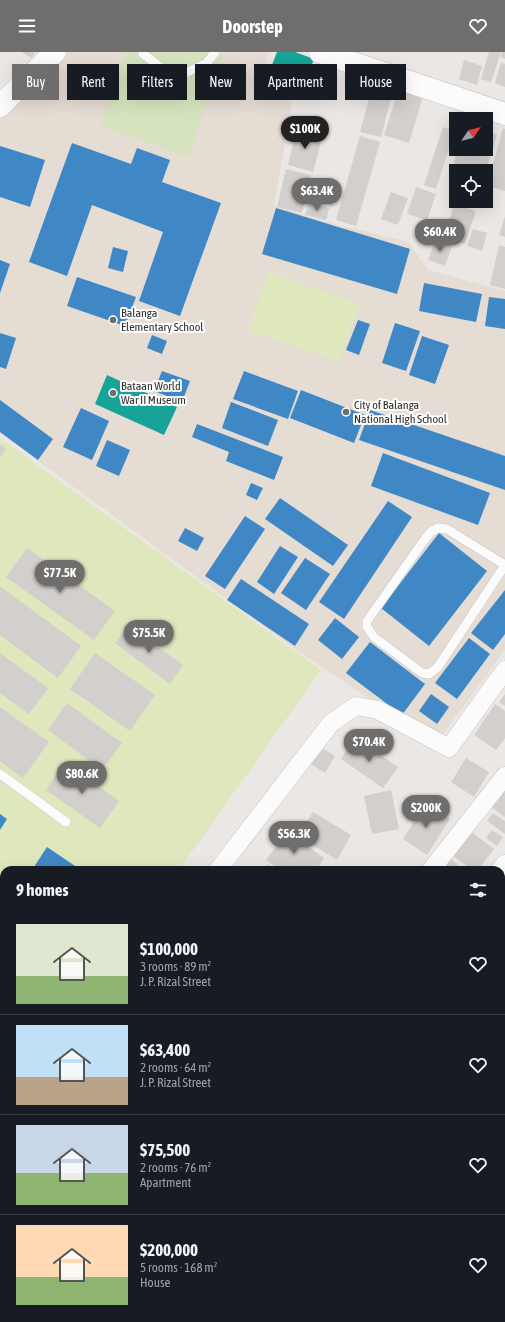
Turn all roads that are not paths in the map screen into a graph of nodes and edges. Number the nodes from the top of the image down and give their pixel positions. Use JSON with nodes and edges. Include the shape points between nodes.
{"nodes":[{"id":1,"x":55,"y":52,"type":"edge"},
{"id":2,"x":143,"y":52,"type":"edge"},
{"id":3,"x":215,"y":52,"type":"edge"},
{"id":4,"x":320,"y":52,"type":"edge"},
{"id":5,"x":0,"y":106,"type":"edge"},
{"id":6,"x":505,"y":114,"type":"edge"},
{"id":7,"x":505,"y":565,"type":"edge"},
{"id":8,"x":505,"y":670,"type":"edge"},
{"id":9,"x":0,"y":774,"type":"edge"},
{"id":10,"x":505,"y":776,"type":"edge"},
{"id":11,"x":66,"y":822,"type":"dead end"},
{"id":12,"x":221,"y":866,"type":"edge"},
{"id":13,"x":435,"y":866,"type":"edge"}],
"edges":[{"from":1,"to":5,"type":"street"},
{"from":2,"to":3,"type":"lane","via":[[175,78],[207,63]]},
{"from":4,"to":6,"type":"street"},
{"from":7,"to":7,"type":"lane","via":[[447,529],[438,528],[416,552],[366,621],[367,627],[374,637],[408,664],[422,673],[429,674],[438,667]]},
{"from":8,"to":12,"type":"street","via":[[449,748],[378,710],[356,706],[332,722]]},
{"from":9,"to":11,"type":"lane"},
{"from":10,"to":13,"type":"street"}]}
